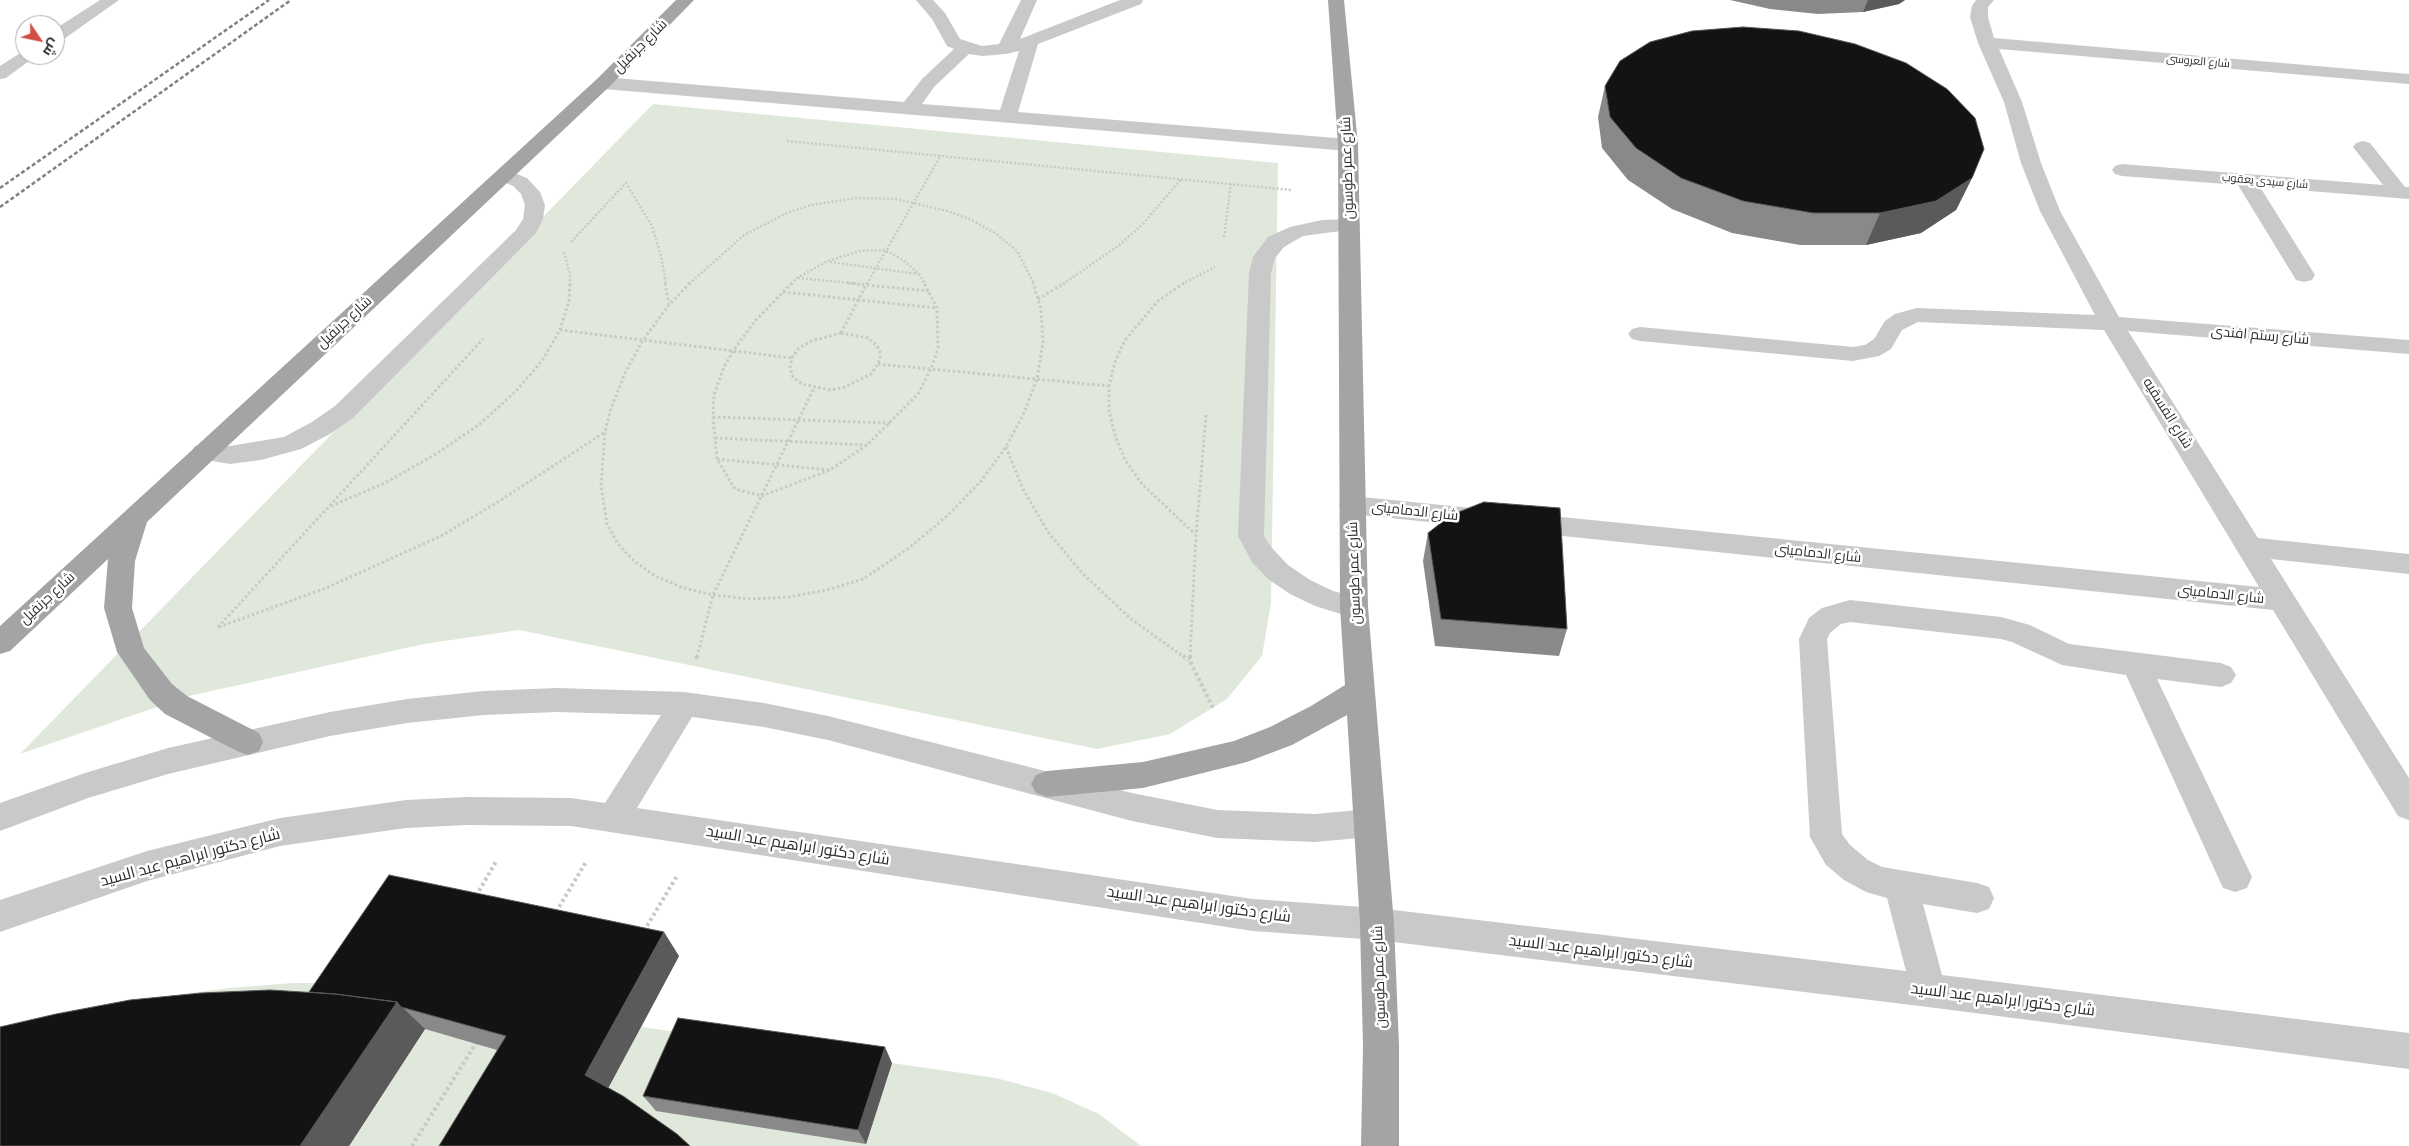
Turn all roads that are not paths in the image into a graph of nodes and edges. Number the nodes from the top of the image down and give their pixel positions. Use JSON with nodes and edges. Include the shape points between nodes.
{"nodes":[{"id":1,"x":111,"y":0,"type":"edge"},
{"id":2,"x":686,"y":0,"type":"edge"},
{"id":3,"x":924,"y":0,"type":"edge"},
{"id":4,"x":1029,"y":0,"type":"edge"},
{"id":5,"x":1136,"y":0,"type":"edge"},
{"id":6,"x":1336,"y":0,"type":"edge"},
{"id":7,"x":1986,"y":0,"type":"edge"},
{"id":8,"x":65,"y":30,"type":"edge"},
{"id":9,"x":1030,"y":41,"type":"junction"},
{"id":10,"x":1987,"y":43,"type":"junction"},
{"id":11,"x":965,"y":48,"type":"junction"},
{"id":12,"x":1006,"y":49,"type":"junction"},
{"id":13,"x":15,"y":64,"type":"edge"},
{"id":14,"x":0,"y":74,"type":"edge"},
{"id":15,"x":2409,"y":79,"type":"edge"},
{"id":16,"x":603,"y":83,"type":"junction"},
{"id":17,"x":908,"y":108,"type":"junction"},
{"id":18,"x":1007,"y":116,"type":"junction"},
{"id":19,"x":1348,"y":145,"type":"junction"},
{"id":20,"x":2363,"y":148,"type":"dead end"},
{"id":21,"x":2122,"y":170,"type":"dead end"},
{"id":22,"x":504,"y":175,"type":"junction"},
{"id":23,"x":2245,"y":180,"type":"junction"},
{"id":24,"x":2404,"y":192,"type":"edge"},
{"id":25,"x":1349,"y":225,"type":"junction"},
{"id":26,"x":2304,"y":275,"type":"dead end"},
{"id":27,"x":2112,"y":323,"type":"junction"},
{"id":28,"x":1640,"y":334,"type":"dead end"},
{"id":29,"x":2409,"y":347,"type":"edge"},
{"id":30,"x":204,"y":452,"type":"junction"},
{"id":31,"x":1352,"y":505,"type":"junction"},
{"id":32,"x":137,"y":514,"type":"junction"},
{"id":33,"x":2252,"y":547,"type":"junction"},
{"id":34,"x":2409,"y":564,"type":"edge"},
{"id":35,"x":2283,"y":600,"type":"junction"},
{"id":36,"x":1354,"y":607,"type":"junction"},
{"id":37,"x":0,"y":643,"type":"edge"},
{"id":38,"x":2136,"y":664,"type":"junction"},
{"id":39,"x":2221,"y":674,"type":"dead end"},
{"id":40,"x":1360,"y":692,"type":"junction"},
{"id":41,"x":684,"y":704,"type":"junction"},
{"id":42,"x":248,"y":742,"type":"junction"},
{"id":43,"x":1047,"y":784,"type":"junction"},
{"id":44,"x":2409,"y":806,"type":"edge"},
{"id":45,"x":0,"y":817,"type":"edge"},
{"id":46,"x":614,"y":817,"type":"junction"},
{"id":47,"x":1370,"y":823,"type":"junction"},
{"id":48,"x":2235,"y":877,"type":"dead end"},
{"id":49,"x":1901,"y":885,"type":"junction"},
{"id":50,"x":1977,"y":898,"type":"dead end"},
{"id":51,"x":0,"y":916,"type":"edge"},
{"id":52,"x":1377,"y":924,"type":"junction"},
{"id":53,"x":1928,"y":990,"type":"junction"},
{"id":54,"x":2409,"y":1051,"type":"edge"},
{"id":55,"x":1380,"y":1146,"type":"edge"}],
"edges":[{"from":1,"to":8,"type":"street"},
{"from":2,"to":16,"type":"main road","name":"شارع جرنفيل"},
{"from":3,"to":11,"type":"street","via":[[939,17],[953,42]]},
{"from":4,"to":12,"type":"street"},
{"from":5,"to":9,"type":"street"},
{"from":6,"to":19,"type":"main road","name":"شارع عمر طوسون"},
{"from":7,"to":10,"type":"street","name":"شارع الفسقيه","via":[[1980,6],[1979,17]]},
{"from":9,"to":12,"type":"street"},
{"from":9,"to":18,"type":"street"},
{"from":10,"to":15,"type":"street","name":"شارع العروسى"},
{"from":10,"to":27,"type":"street","name":"شارع الفسقيه","via":[[2013,102],[2050,212]]},
{"from":11,"to":12,"type":"street","via":[[982,51]]},
{"from":11,"to":17,"type":"street","via":[[928,83]]},
{"from":13,"to":14,"type":"street"},
{"from":16,"to":17,"type":"street"},
{"from":16,"to":22,"type":"main road","name":"شارع جرنفيل"},
{"from":17,"to":18,"type":"street"},
{"from":18,"to":19,"type":"street"},
{"from":19,"to":25,"type":"main road","name":"شارع عمر طوسون"},
{"from":20,"to":24,"type":"street"},
{"from":21,"to":23,"type":"street","name":"شارع سيدى يعقوب"},
{"from":22,"to":30,"type":"main road","name":"شارع جرنفيل"},
{"from":22,"to":30,"type":"street","via":[[520,182],[530,192],[535,204],[533,218],[525,233],[344,412],[321,428],[284,445],[230,455]]},
{"from":23,"to":24,"type":"street","name":"شارع سيدى يعقوب"},
{"from":23,"to":26,"type":"street"},
{"from":25,"to":31,"type":"main road","name":"شارع عمر طوسون"},
{"from":25,"to":36,"type":"street","via":[[1322,226],[1297,232],[1276,242],[1264,256],[1260,273],[1251,536],[1262,555],[1278,572],[1300,588]]},
{"from":27,"to":28,"type":"street","name":"شارع رستم افندى","via":[[1917,315],[1893,326],[1883,344],[1871,351],[1853,354]]},
{"from":27,"to":29,"type":"street","name":"شارع رستم افندى"},
{"from":27,"to":33,"type":"street","name":"شارع الفسقيه"},
{"from":30,"to":32,"type":"main road","name":"شارع جرنفيل"},
{"from":31,"to":35,"type":"street","name":"شارع الدمامينى"},
{"from":31,"to":36,"type":"main road","name":"شارع عمر طوسون"},
{"from":32,"to":37,"type":"main road","name":"شارع جرنفيل"},
{"from":32,"to":42,"type":"main road","via":[[121,561],[118,608],[131,652],[161,692],[176,705]]},
{"from":33,"to":34,"type":"street"},
{"from":33,"to":35,"type":"street","name":"شارع الفسقيه"},
{"from":35,"to":44,"type":"street","name":"شارع الفسقيه"},
{"from":36,"to":40,"type":"main road","name":"شارع عمر طوسون"},
{"from":38,"to":39,"type":"street"},
{"from":38,"to":48,"type":"street"},
{"from":38,"to":49,"type":"street","via":[[2062,654],[2020,633],[2001,628],[1850,611],[1832,616],[1819,626],[1813,640],[1826,837],[1838,855],[1856,870],[1878,881]]},
{"from":40,"to":43,"type":"main road","via":[[1281,736],[1236,753],[1143,775]]},
{"from":40,"to":47,"type":"main road","name":"شارع عمر طوسون"},
{"from":41,"to":42,"type":"street","via":[[558,700],[484,704],[407,711]]},
{"from":41,"to":43,"type":"street","via":[[828,728]]},
{"from":41,"to":46,"type":"street"},
{"from":42,"to":45,"type":"street","via":[[168,761],[85,786]]},
{"from":43,"to":47,"type":"street","via":[[1132,807],[1217,824],[1315,828]]},
{"from":46,"to":51,"type":"street","name":"شارع دكتور ابراهيم عبد السيد","via":[[526,810],[406,814],[344,821],[280,832],[185,855],[76,888]]},
{"from":46,"to":52,"type":"street","name":"شارع دكتور ابراهيم عبد السيد","via":[[1253,915]]},
{"from":47,"to":52,"type":"main road","name":"شارع عمر طوسون"},
{"from":49,"to":50,"type":"street"},
{"from":49,"to":53,"type":"street"},
{"from":52,"to":53,"type":"street","name":"شارع دكتور ابراهيم عبد السيد"},
{"from":52,"to":55,"type":"main road","name":"شارع عمر طوسون"},
{"from":53,"to":54,"type":"street","name":"شارع دكتور ابراهيم عبد السيد"}]}
